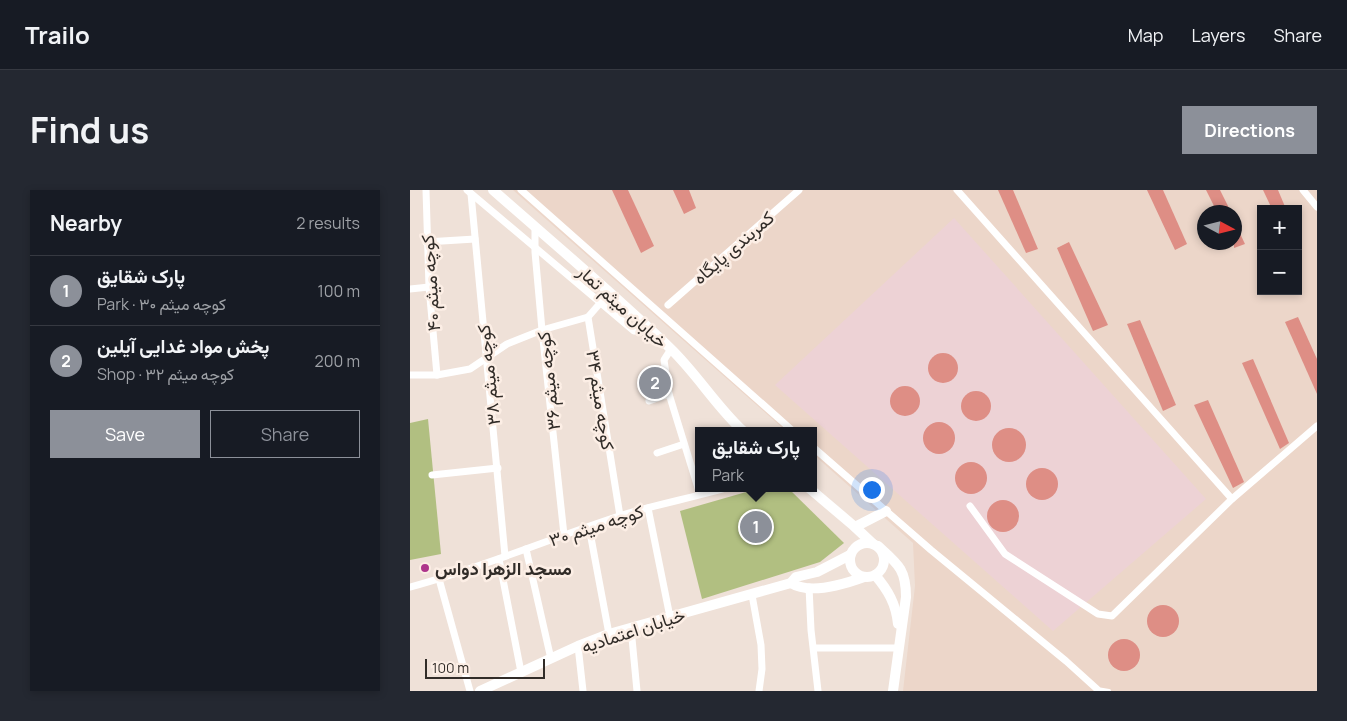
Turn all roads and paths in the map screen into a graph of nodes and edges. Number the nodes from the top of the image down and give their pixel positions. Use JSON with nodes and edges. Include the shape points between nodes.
{"nodes":[{"id":1,"x":426,"y":190,"type":"edge"},
{"id":2,"x":493,"y":190,"type":"edge"},
{"id":3,"x":521,"y":190,"type":"edge"},
{"id":4,"x":799,"y":190,"type":"edge"},
{"id":5,"x":957,"y":190,"type":"edge"},
{"id":6,"x":1303,"y":190,"type":"edge"},
{"id":7,"x":469,"y":192,"type":"edge"},
{"id":8,"x":1317,"y":207,"type":"edge"},
{"id":9,"x":535,"y":227,"type":"junction"},
{"id":10,"x":475,"y":239,"type":"junction"},
{"id":11,"x":426,"y":242,"type":"junction"},
{"id":12,"x":535,"y":248,"type":"junction"},
{"id":13,"x":429,"y":287,"type":"junction"},
{"id":14,"x":410,"y":290,"type":"edge"},
{"id":15,"x":609,"y":293,"type":"junction"},
{"id":16,"x":601,"y":302,"type":"junction"},
{"id":17,"x":668,"y":305,"type":"dead end"},
{"id":18,"x":588,"y":317,"type":"junction"},
{"id":19,"x":542,"y":330,"type":"junction"},
{"id":20,"x":652,"y":331,"type":"junction"},
{"id":21,"x":671,"y":349,"type":"junction"},
{"id":22,"x":486,"y":357,"type":"junction"},
{"id":23,"x":410,"y":375,"type":"edge"},
{"id":24,"x":437,"y":375,"type":"junction"},
{"id":25,"x":669,"y":394,"type":"junction"},
{"id":26,"x":649,"y":401,"type":"dead end"},
{"id":27,"x":1317,"y":426,"type":"edge"},
{"id":28,"x":740,"y":427,"type":"edge"},
{"id":29,"x":788,"y":427,"type":"edge"},
{"id":30,"x":684,"y":444,"type":"junction"},
{"id":31,"x":817,"y":451,"type":"edge"},
{"id":32,"x":657,"y":453,"type":"dead end"},
{"id":33,"x":498,"y":468,"type":"junction"},
{"id":34,"x":432,"y":475,"type":"dead end"},
{"id":35,"x":695,"y":478,"type":"edge"},
{"id":36,"x":695,"y":491,"type":"edge"},
{"id":37,"x":814,"y":492,"type":"edge"},
{"id":38,"x":1232,"y":499,"type":"junction"},
{"id":39,"x":970,"y":506,"type":"dead end"},
{"id":40,"x":648,"y":508,"type":"junction"},
{"id":41,"x":886,"y":511,"type":"junction"},
{"id":42,"x":620,"y":516,"type":"junction"},
{"id":43,"x":590,"y":527,"type":"junction"},
{"id":44,"x":855,"y":527,"type":"junction"},
{"id":45,"x":564,"y":535,"type":"junction"},
{"id":46,"x":875,"y":544,"type":"junction"},
{"id":47,"x":526,"y":549,"type":"junction"},
{"id":48,"x":852,"y":552,"type":"junction"},
{"id":49,"x":502,"y":558,"type":"junction"},
{"id":50,"x":875,"y":575,"type":"junction"},
{"id":51,"x":864,"y":577,"type":"junction"},
{"id":52,"x":439,"y":579,"type":"junction"},
{"id":53,"x":791,"y":583,"type":"junction"},
{"id":54,"x":410,"y":587,"type":"edge"},
{"id":55,"x":809,"y":587,"type":"junction"},
{"id":56,"x":752,"y":595,"type":"junction"},
{"id":57,"x":670,"y":617,"type":"junction"},
{"id":58,"x":631,"y":628,"type":"junction"},
{"id":59,"x":609,"y":634,"type":"junction"},
{"id":60,"x":899,"y":643,"type":"junction"},
{"id":61,"x":578,"y":646,"type":"junction"},
{"id":62,"x":814,"y":648,"type":"junction"},
{"id":63,"x":551,"y":659,"type":"junction"},
{"id":64,"x":522,"y":672,"type":"junction"},
{"id":65,"x":500,"y":686,"type":"edge"},
{"id":66,"x":1097,"y":689,"type":"joint"},
{"id":67,"x":470,"y":691,"type":"edge"},
{"id":68,"x":480,"y":691,"type":"edge"},
{"id":69,"x":583,"y":691,"type":"edge"},
{"id":70,"x":637,"y":691,"type":"edge"},
{"id":71,"x":759,"y":691,"type":"edge"},
{"id":72,"x":818,"y":691,"type":"edge"},
{"id":73,"x":893,"y":691,"type":"edge"},
{"id":74,"x":1109,"y":691,"type":"edge"}],
"edges":[{"from":1,"to":11,"type":"street","name":"کوچه میثم ۴۰"},
{"from":2,"to":9,"type":"street","name":"خیابان میثم تمار"},
{"from":3,"to":29,"type":"street"},
{"from":4,"to":17,"type":"street","name":"کمربندی پایگاه"},
{"from":5,"to":38,"type":"street"},
{"from":6,"to":8,"type":"street"},
{"from":7,"to":10,"type":"street","name":"کوچه میثم ۳۸"},
{"from":7,"to":12,"type":"street"},
{"from":9,"to":12,"type":"street","name":"کوچه میثم ۳۶"},
{"from":9,"to":15,"type":"street","name":"خیابان میثم تمار"},
{"from":10,"to":11,"type":"street"},
{"from":10,"to":22,"type":"street","name":"کوچه میثم ۳۸"},
{"from":11,"to":13,"type":"street","name":"کوچه میثم ۴۰"},
{"from":12,"to":16,"type":"street"},
{"from":12,"to":19,"type":"street","name":"کوچه میثم ۳۶"},
{"from":13,"to":14,"type":"street"},
{"from":13,"to":24,"type":"street","name":"کوچه میثم ۴۰"},
{"from":15,"to":16,"type":"street"},
{"from":15,"to":20,"type":"street","name":"خیابان میثم تمار"},
{"from":16,"to":18,"type":"street"},
{"from":16,"to":20,"type":"street","via":[[634,331]]},
{"from":18,"to":19,"type":"street"},
{"from":18,"to":42,"type":"street","name":"کوچه میثم ۳۴"},
{"from":19,"to":22,"type":"street","via":[[507,344]]},
{"from":19,"to":45,"type":"street","name":"کوچه میثم ۳۶"},
{"from":20,"to":21,"type":"street","name":"خیابان میثم تمار"},
{"from":21,"to":25,"type":"street","via":[[664,360]]},
{"from":21,"to":28,"type":"street","name":"خیابان میثم تمار"},
{"from":22,"to":24,"type":"street","via":[[470,369]]},
{"from":22,"to":33,"type":"street","name":"کوچه میثم ۳۸"},
{"from":23,"to":24,"type":"street"},
{"from":25,"to":26,"type":"street"},
{"from":25,"to":30,"type":"street"},
{"from":27,"to":38,"type":"street"},
{"from":30,"to":32,"type":"street"},
{"from":30,"to":35,"type":"street"},
{"from":31,"to":41,"type":"street"},
{"from":33,"to":34,"type":"street"},
{"from":33,"to":49,"type":"street","name":"کوچه میثم ۳۸"},
{"from":36,"to":40,"type":"street","name":"کوچه میثم ۳۰"},
{"from":37,"to":44,"type":"street"},
{"from":38,"to":39,"type":"street","via":[[1112,616],[1098,614],[1005,554]]},
{"from":40,"to":42,"type":"street","name":"کوچه میثم ۳۰"},
{"from":40,"to":57,"type":"street"},
{"from":41,"to":44,"type":"street"},
{"from":41,"to":66,"type":"street"},
{"from":42,"to":43,"type":"street","name":"کوچه میثم ۳۰"},
{"from":43,"to":45,"type":"street","name":"کوچه میثم ۳۰"},
{"from":43,"to":59,"type":"street"},
{"from":44,"to":46,"type":"street"},
{"from":44,"to":48,"type":"street"},
{"from":45,"to":47,"type":"street","name":"کوچه میثم ۳۰"},
{"from":46,"to":48,"type":"street","via":[[858,544]]},
{"from":46,"to":50,"type":"street","via":[[882,551],[884,565]]},
{"from":46,"to":60,"type":"street","via":[[895,561],[906,582]]},
{"from":47,"to":49,"type":"street","name":"کوچه میثم ۳۰"},
{"from":47,"to":63,"type":"street"},
{"from":48,"to":51,"type":"street","via":[[852,568]]},
{"from":48,"to":53,"type":"street","name":"خیابان اعتمادیه","via":[[817,572],[796,577]]},
{"from":49,"to":52,"type":"street","name":"کوچه میثم ۳۰"},
{"from":49,"to":64,"type":"street","name":"کوچه میثم ۳۸"},
{"from":50,"to":51,"type":"street"},
{"from":50,"to":60,"type":"street","via":[[888,590],[896,608]]},
{"from":51,"to":55,"type":"street","name":"خیابان اعتمادیه","via":[[842,585]]},
{"from":52,"to":54,"type":"street","name":"کوچه میثم ۳۰"},
{"from":52,"to":67,"type":"street"},
{"from":53,"to":55,"type":"street","name":"خیابان اعتمادیه","via":[[797,587]]},
{"from":53,"to":56,"type":"street","name":"خیابان اعتمادیه"},
{"from":55,"to":62,"type":"street"},
{"from":56,"to":57,"type":"street","name":"خیابان اعتمادیه"},
{"from":56,"to":71,"type":"street","via":[[761,645]]},
{"from":57,"to":58,"type":"street","name":"خیابان اعتمادیه"},
{"from":58,"to":59,"type":"street","name":"خیابان اعتمادیه"},
{"from":58,"to":70,"type":"street"},
{"from":59,"to":61,"type":"street","name":"خیابان اعتمادیه"},
{"from":60,"to":62,"type":"street"},
{"from":60,"to":73,"type":"street"},
{"from":61,"to":63,"type":"street","name":"خیابان اعتمادیه"},
{"from":61,"to":69,"type":"street"},
{"from":62,"to":72,"type":"street"},
{"from":63,"to":64,"type":"street","name":"خیابان اعتمادیه"},
{"from":64,"to":65,"type":"street","name":"خیابان اعتمادیه"},
{"from":65,"to":68,"type":"street","name":"خیابان اعتمادیه"},
{"from":66,"to":74,"type":"lane"}]}
